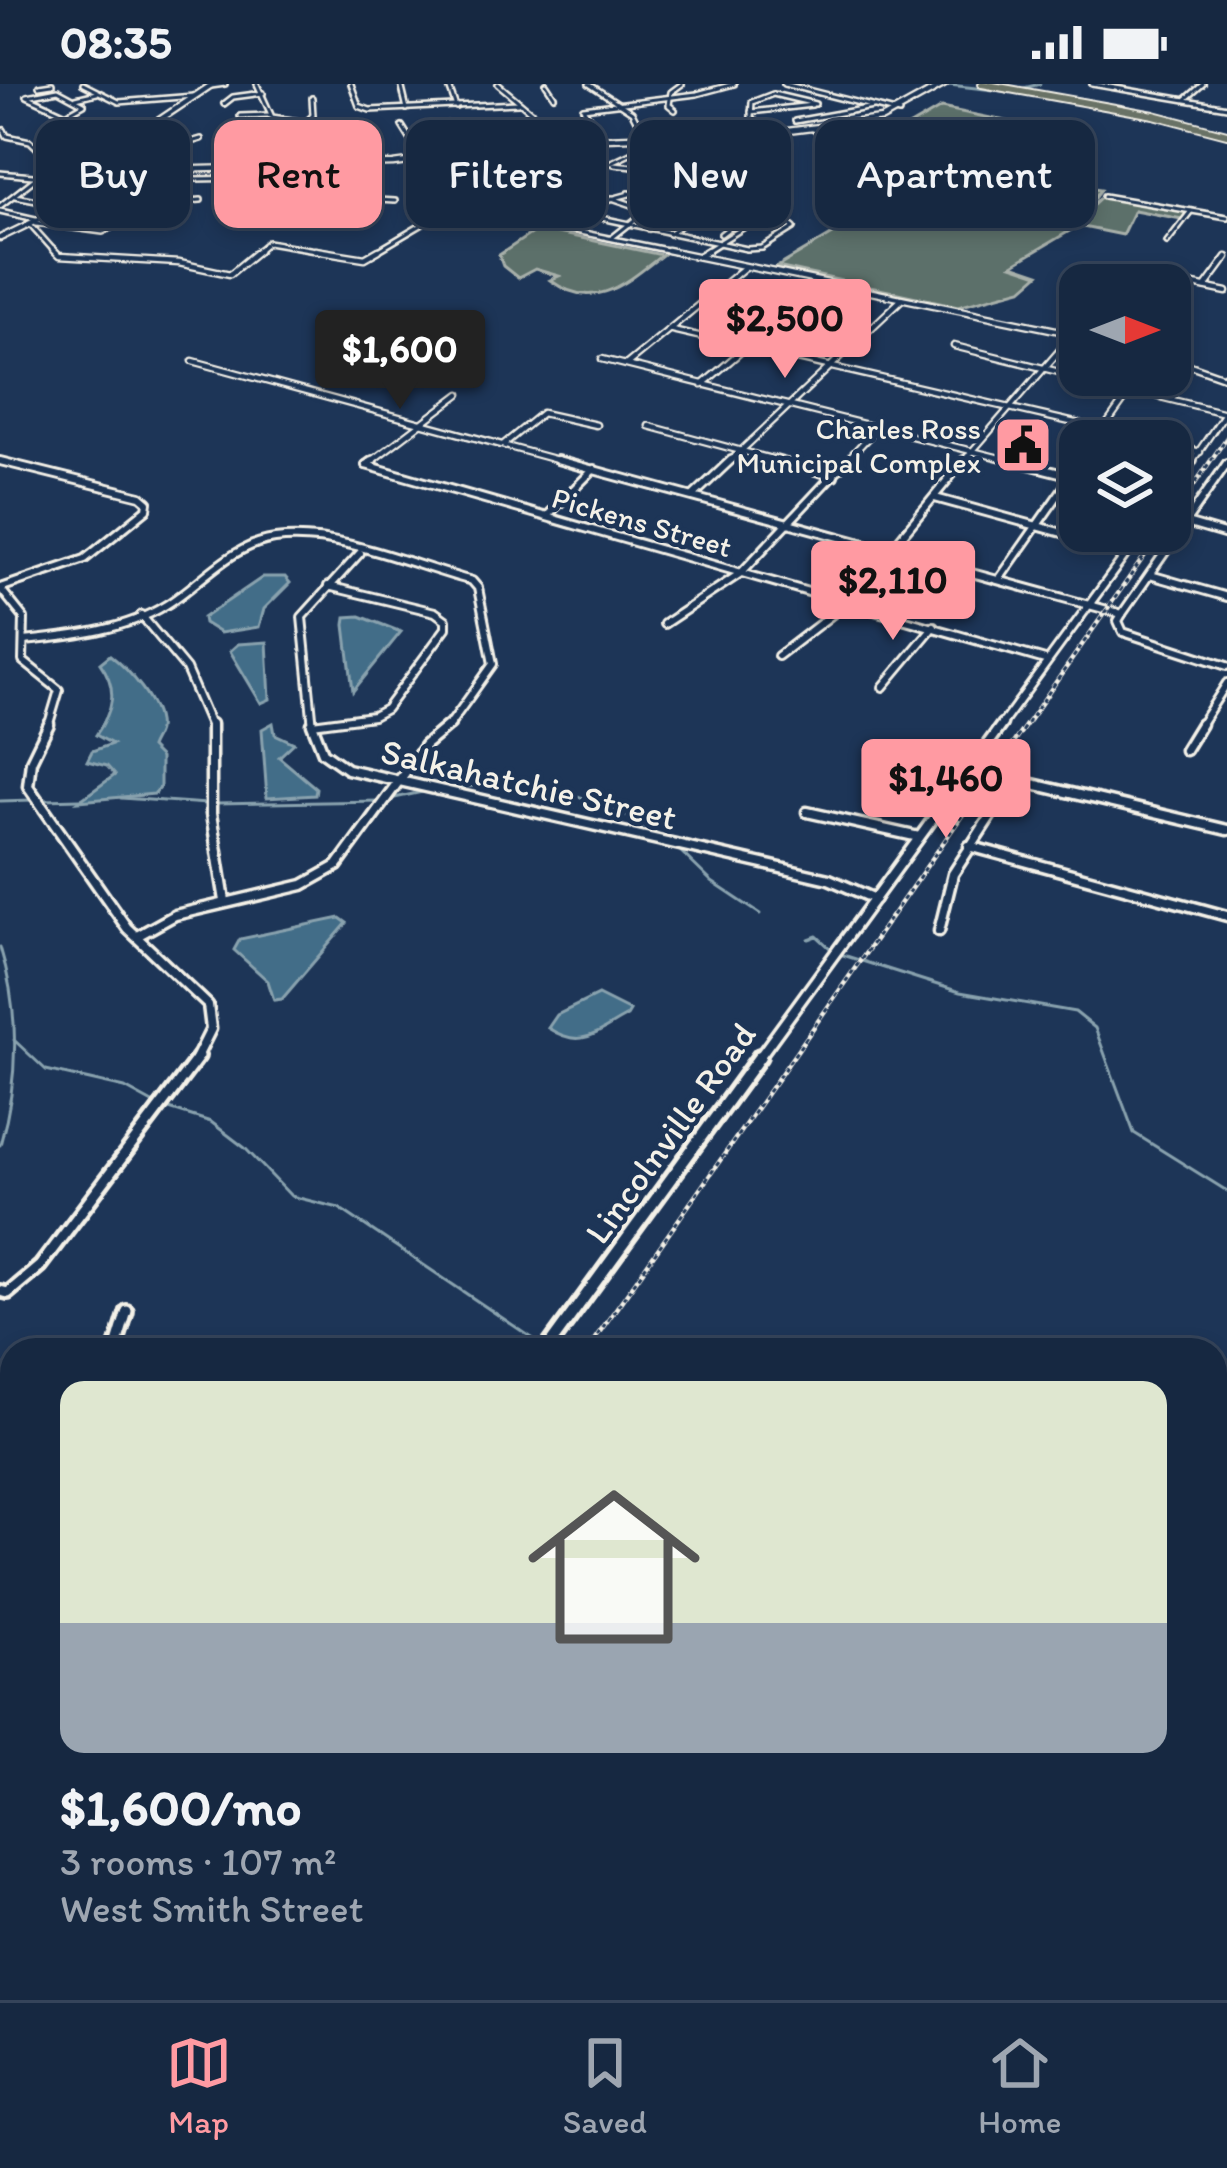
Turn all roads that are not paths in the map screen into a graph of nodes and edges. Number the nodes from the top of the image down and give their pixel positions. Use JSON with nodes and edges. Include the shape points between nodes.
{"nodes":[{"id":1,"x":52,"y":84,"type":"edge"},
{"id":2,"x":83,"y":84,"type":"edge"},
{"id":3,"x":225,"y":84,"type":"edge"},
{"id":4,"x":257,"y":84,"type":"edge"},
{"id":5,"x":351,"y":84,"type":"edge"},
{"id":6,"x":401,"y":84,"type":"edge"},
{"id":7,"x":448,"y":84,"type":"edge"},
{"id":8,"x":498,"y":84,"type":"edge"},
{"id":9,"x":546,"y":84,"type":"edge"},
{"id":10,"x":589,"y":84,"type":"edge"},
{"id":11,"x":682,"y":84,"type":"edge"},
{"id":12,"x":734,"y":84,"type":"edge"},
{"id":13,"x":784,"y":84,"type":"edge"},
{"id":14,"x":982,"y":84,"type":"edge"},
{"id":15,"x":1092,"y":84,"type":"edge"},
{"id":16,"x":1202,"y":84,"type":"edge"},
{"id":17,"x":212,"y":85,"type":"edge"},
{"id":18,"x":39,"y":86,"type":"edge"},
{"id":19,"x":943,"y":86,"type":"edge"},
{"id":20,"x":1117,"y":86,"type":"edge"},
{"id":21,"x":97,"y":93,"type":"junction"},
{"id":22,"x":263,"y":93,"type":"junction"},
{"id":23,"x":554,"y":95,"type":"dead end"},
{"id":24,"x":194,"y":96,"type":"junction"},
{"id":25,"x":671,"y":97,"type":"junction"},
{"id":26,"x":832,"y":97,"type":"junction"},
{"id":27,"x":76,"y":98,"type":"junction"},
{"id":28,"x":312,"y":98,"type":"dead end"},
{"id":29,"x":1185,"y":100,"type":"junction"},
{"id":30,"x":615,"y":101,"type":"junction"},
{"id":31,"x":520,"y":103,"type":"junction"},
{"id":32,"x":817,"y":103,"type":"junction"},
{"id":33,"x":224,"y":104,"type":"dead end"},
{"id":34,"x":456,"y":107,"type":"junction"},
{"id":35,"x":874,"y":107,"type":"junction"},
{"id":36,"x":1227,"y":107,"type":"edge"},
{"id":37,"x":407,"y":109,"type":"junction"},
{"id":38,"x":675,"y":110,"type":"dead end"},
{"id":39,"x":751,"y":112,"type":"junction"},
{"id":40,"x":899,"y":112,"type":"junction"},
{"id":41,"x":269,"y":115,"type":"junction"},
{"id":42,"x":240,"y":116,"type":"dead end"},
{"id":43,"x":159,"y":120,"type":"edge"},
{"id":44,"x":296,"y":120,"type":"edge"},
{"id":45,"x":309,"y":120,"type":"edge"},
{"id":46,"x":541,"y":120,"type":"edge"},
{"id":47,"x":590,"y":120,"type":"edge"},
{"id":48,"x":637,"y":120,"type":"edge"},
{"id":49,"x":755,"y":120,"type":"edge"},
{"id":50,"x":795,"y":121,"type":"dead end"},
{"id":51,"x":402,"y":126,"type":"dead end"},
{"id":52,"x":813,"y":129,"type":"joint"},
{"id":53,"x":4,"y":130,"type":"dead end"},
{"id":54,"x":791,"y":131,"type":"edge"},
{"id":55,"x":406,"y":132,"type":"edge"},
{"id":56,"x":1227,"y":134,"type":"edge"},
{"id":57,"x":201,"y":139,"type":"dead end"},
{"id":58,"x":190,"y":142,"type":"edge"},
{"id":59,"x":36,"y":152,"type":"edge"},
{"id":60,"x":630,"y":155,"type":"edge"},
{"id":61,"x":613,"y":164,"type":"junction"},
{"id":62,"x":630,"y":166,"type":"edge"},
{"id":63,"x":606,"y":167,"type":"edge"},
{"id":64,"x":0,"y":174,"type":"edge"},
{"id":65,"x":36,"y":177,"type":"edge"},
{"id":66,"x":36,"y":179,"type":"edge"},
{"id":67,"x":194,"y":179,"type":"dead end"},
{"id":68,"x":214,"y":179,"type":"edge"},
{"id":69,"x":630,"y":191,"type":"edge"},
{"id":70,"x":626,"y":192,"type":"junction"},
{"id":71,"x":36,"y":195,"type":"edge"},
{"id":72,"x":13,"y":196,"type":"junction"},
{"id":73,"x":1105,"y":196,"type":"dead end"},
{"id":74,"x":610,"y":197,"type":"junction"},
{"id":75,"x":30,"y":198,"type":"junction"},
{"id":76,"x":36,"y":199,"type":"edge"},
{"id":77,"x":201,"y":200,"type":"dead end"},
{"id":78,"x":382,"y":200,"type":"edge"},
{"id":79,"x":190,"y":201,"type":"edge"},
{"id":80,"x":395,"y":201,"type":"dead end"},
{"id":81,"x":0,"y":208,"type":"edge"},
{"id":82,"x":1191,"y":211,"type":"junction"},
{"id":83,"x":1227,"y":217,"type":"edge"},
{"id":84,"x":36,"y":223,"type":"joint"},
{"id":85,"x":628,"y":225,"type":"junction"},
{"id":86,"x":791,"y":227,"type":"edge"},
{"id":87,"x":39,"y":228,"type":"edge"},
{"id":88,"x":74,"y":228,"type":"edge"},
{"id":89,"x":112,"y":228,"type":"edge"},
{"id":90,"x":417,"y":228,"type":"edge"},
{"id":91,"x":565,"y":228,"type":"edge"},
{"id":92,"x":676,"y":228,"type":"edge"},
{"id":93,"x":729,"y":228,"type":"edge"},
{"id":94,"x":740,"y":228,"type":"edge"},
{"id":95,"x":650,"y":230,"type":"junction"},
{"id":96,"x":669,"y":233,"type":"junction"},
{"id":97,"x":0,"y":238,"type":"edge"},
{"id":98,"x":612,"y":238,"type":"junction"},
{"id":99,"x":714,"y":242,"type":"junction"},
{"id":100,"x":1167,"y":242,"type":"dead end"},
{"id":101,"x":699,"y":256,"type":"junction"},
{"id":102,"x":1227,"y":257,"type":"edge"},
{"id":103,"x":746,"y":266,"type":"junction"},
{"id":104,"x":1191,"y":284,"type":"edge"},
{"id":105,"x":1205,"y":287,"type":"junction"},
{"id":106,"x":1227,"y":292,"type":"edge"},
{"id":107,"x":903,"y":298,"type":"junction"},
{"id":108,"x":1059,"y":328,"type":"edge"},
{"id":109,"x":672,"y":330,"type":"junction"},
{"id":110,"x":746,"y":346,"type":"junction"},
{"id":111,"x":954,"y":346,"type":"dead end"},
{"id":112,"x":1059,"y":350,"type":"edge"},
{"id":113,"x":602,"y":359,"type":"dead end"},
{"id":114,"x":193,"y":361,"type":"dead end"},
{"id":115,"x":626,"y":365,"type":"junction"},
{"id":116,"x":1191,"y":365,"type":"edge"},
{"id":117,"x":831,"y":366,"type":"junction"},
{"id":118,"x":1038,"y":370,"type":"junction"},
{"id":119,"x":1059,"y":375,"type":"edge"},
{"id":120,"x":1227,"y":378,"type":"edge"},
{"id":121,"x":701,"y":385,"type":"junction"},
{"id":122,"x":460,"y":394,"type":"dead end"},
{"id":123,"x":1153,"y":396,"type":"edge"},
{"id":124,"x":786,"y":407,"type":"junction"},
{"id":125,"x":1009,"y":407,"type":"junction"},
{"id":126,"x":1226,"y":411,"type":"edge"},
{"id":127,"x":1064,"y":420,"type":"edge"},
{"id":128,"x":421,"y":422,"type":"junction"},
{"id":129,"x":596,"y":425,"type":"dead end"},
{"id":130,"x":649,"y":426,"type":"dead end"},
{"id":131,"x":876,"y":429,"type":"junction"},
{"id":132,"x":504,"y":444,"type":"junction"},
{"id":133,"x":742,"y":449,"type":"junction"},
{"id":134,"x":1191,"y":450,"type":"edge"},
{"id":135,"x":1200,"y":452,"type":"junction"},
{"id":136,"x":973,"y":453,"type":"junction"},
{"id":137,"x":0,"y":460,"type":"edge"},
{"id":138,"x":1227,"y":463,"type":"edge"},
{"id":139,"x":1191,"y":465,"type":"edge"},
{"id":140,"x":595,"y":468,"type":"junction"},
{"id":141,"x":1059,"y":473,"type":"edge"},
{"id":142,"x":834,"y":476,"type":"junction"},
{"id":143,"x":1216,"y":478,"type":"junction"},
{"id":144,"x":1227,"y":481,"type":"edge"},
{"id":145,"x":693,"y":496,"type":"junction"},
{"id":146,"x":935,"y":498,"type":"junction"},
{"id":147,"x":1059,"y":498,"type":"edge"},
{"id":148,"x":548,"y":516,"type":"junction"},
{"id":149,"x":1191,"y":516,"type":"edge"},
{"id":150,"x":790,"y":523,"type":"junction"},
{"id":151,"x":1191,"y":524,"type":"edge"},
{"id":152,"x":1036,"y":526,"type":"junction"},
{"id":153,"x":1059,"y":532,"type":"edge"},
{"id":154,"x":1227,"y":535,"type":"edge"},
{"id":155,"x":893,"y":549,"type":"junction"},
{"id":156,"x":1127,"y":552,"type":"edge"},
{"id":157,"x":1166,"y":552,"type":"edge"},
{"id":158,"x":360,"y":554,"type":"junction"},
{"id":159,"x":741,"y":573,"type":"junction"},
{"id":160,"x":1150,"y":575,"type":"junction"},
{"id":161,"x":1000,"y":578,"type":"junction"},
{"id":162,"x":328,"y":586,"type":"junction"},
{"id":163,"x":0,"y":588,"type":"edge"},
{"id":164,"x":1227,"y":597,"type":"edge"},
{"id":165,"x":848,"y":603,"type":"junction"},
{"id":166,"x":1090,"y":604,"type":"junction"},
{"id":167,"x":1122,"y":614,"type":"junction"},
{"id":168,"x":142,"y":615,"type":"junction"},
{"id":169,"x":664,"y":625,"type":"dead end"},
{"id":170,"x":934,"y":626,"type":"junction"},
{"id":171,"x":23,"y":640,"type":"junction"},
{"id":172,"x":778,"y":656,"type":"dead end"},
{"id":173,"x":1046,"y":660,"type":"junction"},
{"id":174,"x":1227,"y":666,"type":"edge"},
{"id":175,"x":884,"y":687,"type":"dead end"},
{"id":176,"x":1226,"y":688,"type":"edge"},
{"id":177,"x":313,"y":724,"type":"junction"},
{"id":178,"x":1185,"y":750,"type":"dead end"},
{"id":179,"x":969,"y":769,"type":"junction"},
{"id":180,"x":1015,"y":780,"type":"junction"},
{"id":181,"x":398,"y":783,"type":"junction"},
{"id":182,"x":807,"y":812,"type":"dead end"},
{"id":183,"x":1227,"y":830,"type":"edge"},
{"id":184,"x":919,"y":838,"type":"junction"},
{"id":185,"x":969,"y":846,"type":"junction"},
{"id":186,"x":875,"y":899,"type":"junction"},
{"id":187,"x":225,"y":901,"type":"junction"},
{"id":188,"x":1227,"y":916,"type":"edge"},
{"id":189,"x":939,"y":932,"type":"dead end"},
{"id":190,"x":137,"y":936,"type":"junction"},
{"id":191,"x":0,"y":1291,"type":"edge"},
{"id":192,"x":127,"y":1311,"type":"dead end"},
{"id":193,"x":119,"y":1338,"type":"edge"},
{"id":194,"x":555,"y":1338,"type":"edge"}],
"edges":[{"from":1,"to":18,"type":"street"},
{"from":2,"to":21,"type":"street"},
{"from":3,"to":17,"type":"street"},
{"from":4,"to":22,"type":"street"},
{"from":5,"to":37,"type":"street","via":[[363,108]]},
{"from":6,"to":37,"type":"street"},
{"from":7,"to":34,"type":"street"},
{"from":8,"to":31,"type":"street"},
{"from":9,"to":23,"type":"street"},
{"from":10,"to":30,"type":"street"},
{"from":11,"to":25,"type":"street"},
{"from":12,"to":25,"type":"street","via":[[701,97]]},
{"from":13,"to":26,"type":"street"},
{"from":14,"to":56,"type":"main road"},
{"from":15,"to":20,"type":"street"},
{"from":16,"to":29,"type":"street"},
{"from":17,"to":24,"type":"main road"},
{"from":19,"to":40,"type":"street"},
{"from":20,"to":29,"type":"street"},
{"from":21,"to":24,"type":"street","via":[[125,102]]},
{"from":21,"to":27,"type":"street"},
{"from":22,"to":33,"type":"street"},
{"from":22,"to":41,"type":"street"},
{"from":24,"to":43,"type":"main road"},
{"from":25,"to":30,"type":"street"},
{"from":25,"to":38,"type":"street"},
{"from":26,"to":32,"type":"street"},
{"from":26,"to":35,"type":"street"},
{"from":27,"to":27,"type":"street","via":[[83,106],[63,114],[27,96],[58,90]]},
{"from":28,"to":45,"type":"street"},
{"from":29,"to":36,"type":"street"},
{"from":30,"to":47,"type":"street","via":[[581,109]]},
{"from":30,"to":48,"type":"street"},
{"from":31,"to":34,"type":"street"},
{"from":31,"to":46,"type":"street"},
{"from":32,"to":39,"type":"street"},
{"from":32,"to":39,"type":"street","via":[[770,94],[753,101]]},
{"from":34,"to":37,"type":"street"},
{"from":35,"to":40,"type":"street"},
{"from":35,"to":50,"type":"street"},
{"from":39,"to":49,"type":"street"},
{"from":40,"to":52,"type":"street"},
{"from":41,"to":42,"type":"street"},
{"from":41,"to":44,"type":"street"},
{"from":51,"to":55,"type":"street"},
{"from":52,"to":54,"type":"street"},
{"from":53,"to":59,"type":"street"},
{"from":57,"to":58,"type":"street"},
{"from":60,"to":61,"type":"street"},
{"from":61,"to":62,"type":"street"},
{"from":61,"to":63,"type":"street"},
{"from":64,"to":65,"type":"street"},
{"from":66,"to":72,"type":"street"},
{"from":67,"to":68,"type":"street"},
{"from":69,"to":70,"type":"street"},
{"from":70,"to":74,"type":"street"},
{"from":70,"to":95,"type":"street","via":[[680,206]]},
{"from":71,"to":75,"type":"street"},
{"from":72,"to":75,"type":"street"},
{"from":72,"to":81,"type":"street"},
{"from":73,"to":82,"type":"street"},
{"from":74,"to":85,"type":"street","via":[[647,210]]},
{"from":74,"to":85,"type":"street","via":[[578,213]]},
{"from":75,"to":76,"type":"street"},
{"from":77,"to":79,"type":"street"},
{"from":78,"to":80,"type":"street"},
{"from":81,"to":84,"type":"street"},
{"from":82,"to":83,"type":"street"},
{"from":82,"to":100,"type":"street"},
{"from":84,"to":97,"type":"main road"},
{"from":85,"to":95,"type":"street"},
{"from":85,"to":98,"type":"street"},
{"from":86,"to":99,"type":"street","via":[[760,248]]},
{"from":87,"to":90,"type":"street","via":[[56,256],[177,262],[234,274],[273,242],[365,258]]},
{"from":88,"to":89,"type":"street"},
{"from":91,"to":98,"type":"street"},
{"from":92,"to":96,"type":"street"},
{"from":93,"to":99,"type":"street"},
{"from":94,"to":99,"type":"street"},
{"from":95,"to":96,"type":"street"},
{"from":96,"to":99,"type":"street"},
{"from":98,"to":101,"type":"street"},
{"from":99,"to":101,"type":"street"},
{"from":101,"to":103,"type":"street"},
{"from":102,"to":105,"type":"street"},
{"from":103,"to":107,"type":"street"},
{"from":103,"to":109,"type":"street"},
{"from":104,"to":105,"type":"street"},
{"from":105,"to":106,"type":"street"},
{"from":107,"to":108,"type":"street"},
{"from":107,"to":117,"type":"street"},
{"from":109,"to":110,"type":"street"},
{"from":109,"to":115,"type":"street"},
{"from":110,"to":117,"type":"street"},
{"from":110,"to":121,"type":"street"},
{"from":111,"to":118,"type":"street"},
{"from":112,"to":118,"type":"street"},
{"from":113,"to":115,"type":"street"},
{"from":114,"to":128,"type":"street"},
{"from":115,"to":121,"type":"street"},
{"from":116,"to":120,"type":"street"},
{"from":117,"to":124,"type":"street"},
{"from":117,"to":125,"type":"street"},
{"from":118,"to":119,"type":"street"},
{"from":118,"to":125,"type":"street"},
{"from":121,"to":124,"type":"street"},
{"from":122,"to":128,"type":"street"},
{"from":123,"to":126,"type":"street"},
{"from":124,"to":131,"type":"street"},
{"from":124,"to":133,"type":"street"},
{"from":125,"to":127,"type":"street"},
{"from":125,"to":136,"type":"street"},
{"from":126,"to":135,"type":"street"},
{"from":128,"to":132,"type":"street"},
{"from":128,"to":148,"type":"street","name":"Pickens Street","via":[[366,465]]},
{"from":129,"to":132,"type":"street","via":[[542,412]]},
{"from":130,"to":133,"type":"street"},
{"from":131,"to":136,"type":"street"},
{"from":131,"to":142,"type":"street"},
{"from":132,"to":140,"type":"street"},
{"from":133,"to":142,"type":"street"},
{"from":133,"to":145,"type":"street"},
{"from":134,"to":135,"type":"street"},
{"from":135,"to":139,"type":"street"},
{"from":136,"to":141,"type":"street"},
{"from":136,"to":146,"type":"street"},
{"from":137,"to":163,"type":"street","via":[[141,496],[148,506],[85,559]]},
{"from":138,"to":143,"type":"street"},
{"from":140,"to":145,"type":"street"},
{"from":140,"to":148,"type":"street"},
{"from":142,"to":150,"type":"street"},
{"from":143,"to":144,"type":"street"},
{"from":143,"to":149,"type":"street"},
{"from":145,"to":150,"type":"street"},
{"from":146,"to":152,"type":"street"},
{"from":146,"to":155,"type":"street"},
{"from":147,"to":152,"type":"street"},
{"from":148,"to":159,"type":"street","name":"Pickens Street"},
{"from":150,"to":155,"type":"street"},
{"from":150,"to":159,"type":"street"},
{"from":151,"to":154,"type":"street"},
{"from":152,"to":153,"type":"street"},
{"from":152,"to":161,"type":"street"},
{"from":155,"to":161,"type":"street"},
{"from":155,"to":165,"type":"street"},
{"from":156,"to":166,"type":"street","name":"Lincolnville Road"},
{"from":157,"to":160,"type":"street"},
{"from":158,"to":162,"type":"street"},
{"from":158,"to":168,"type":"street","via":[[290,538],[255,543]]},
{"from":158,"to":181,"type":"street","via":[[472,581],[493,664]]},
{"from":159,"to":165,"type":"street","name":"Pickens Street"},
{"from":159,"to":169,"type":"street"},
{"from":160,"to":164,"type":"street"},
{"from":160,"to":167,"type":"street"},
{"from":161,"to":166,"type":"street"},
{"from":162,"to":177,"type":"street","via":[[302,616]]},
{"from":162,"to":177,"type":"street","via":[[435,612],[446,628],[386,709]]},
{"from":163,"to":171,"type":"street","via":[[24,618]]},
{"from":165,"to":170,"type":"street","name":"Pickens Street"},
{"from":165,"to":172,"type":"street"},
{"from":166,"to":167,"type":"street"},
{"from":166,"to":173,"type":"street","name":"Lincolnville Road"},
{"from":167,"to":174,"type":"street","via":[[1123,632]]},
{"from":168,"to":171,"type":"street","via":[[81,634]]},
{"from":168,"to":187,"type":"street","via":[[186,669],[211,723],[212,814]]},
{"from":170,"to":173,"type":"street","name":"Pickens Street"},
{"from":170,"to":175,"type":"street"},
{"from":171,"to":190,"type":"street","via":[[23,661],[59,699],[26,771],[38,800]]},
{"from":173,"to":179,"type":"street","name":"Lincolnville Road"},
{"from":176,"to":178,"type":"street"},
{"from":177,"to":181,"type":"street","name":"Salkahatchie Street","via":[[323,752],[347,769]]},
{"from":179,"to":180,"type":"street"},
{"from":179,"to":184,"type":"street","name":"Lincolnville Road"},
{"from":180,"to":183,"type":"street"},
{"from":180,"to":185,"type":"street"},
{"from":181,"to":186,"type":"street","name":"Salkahatchie Street","via":[[829,879]]},
{"from":181,"to":187,"type":"street","via":[[338,866],[303,885]]},
{"from":182,"to":184,"type":"street"},
{"from":184,"to":186,"type":"street","name":"Lincolnville Road"},
{"from":185,"to":188,"type":"street"},
{"from":185,"to":189,"type":"street","via":[[941,902]]},
{"from":186,"to":194,"type":"street","name":"Lincolnville Road"},
{"from":187,"to":190,"type":"street"},
{"from":190,"to":191,"type":"street","via":[[208,1004],[213,1031],[40,1266]]},
{"from":192,"to":193,"type":"street"}]}
